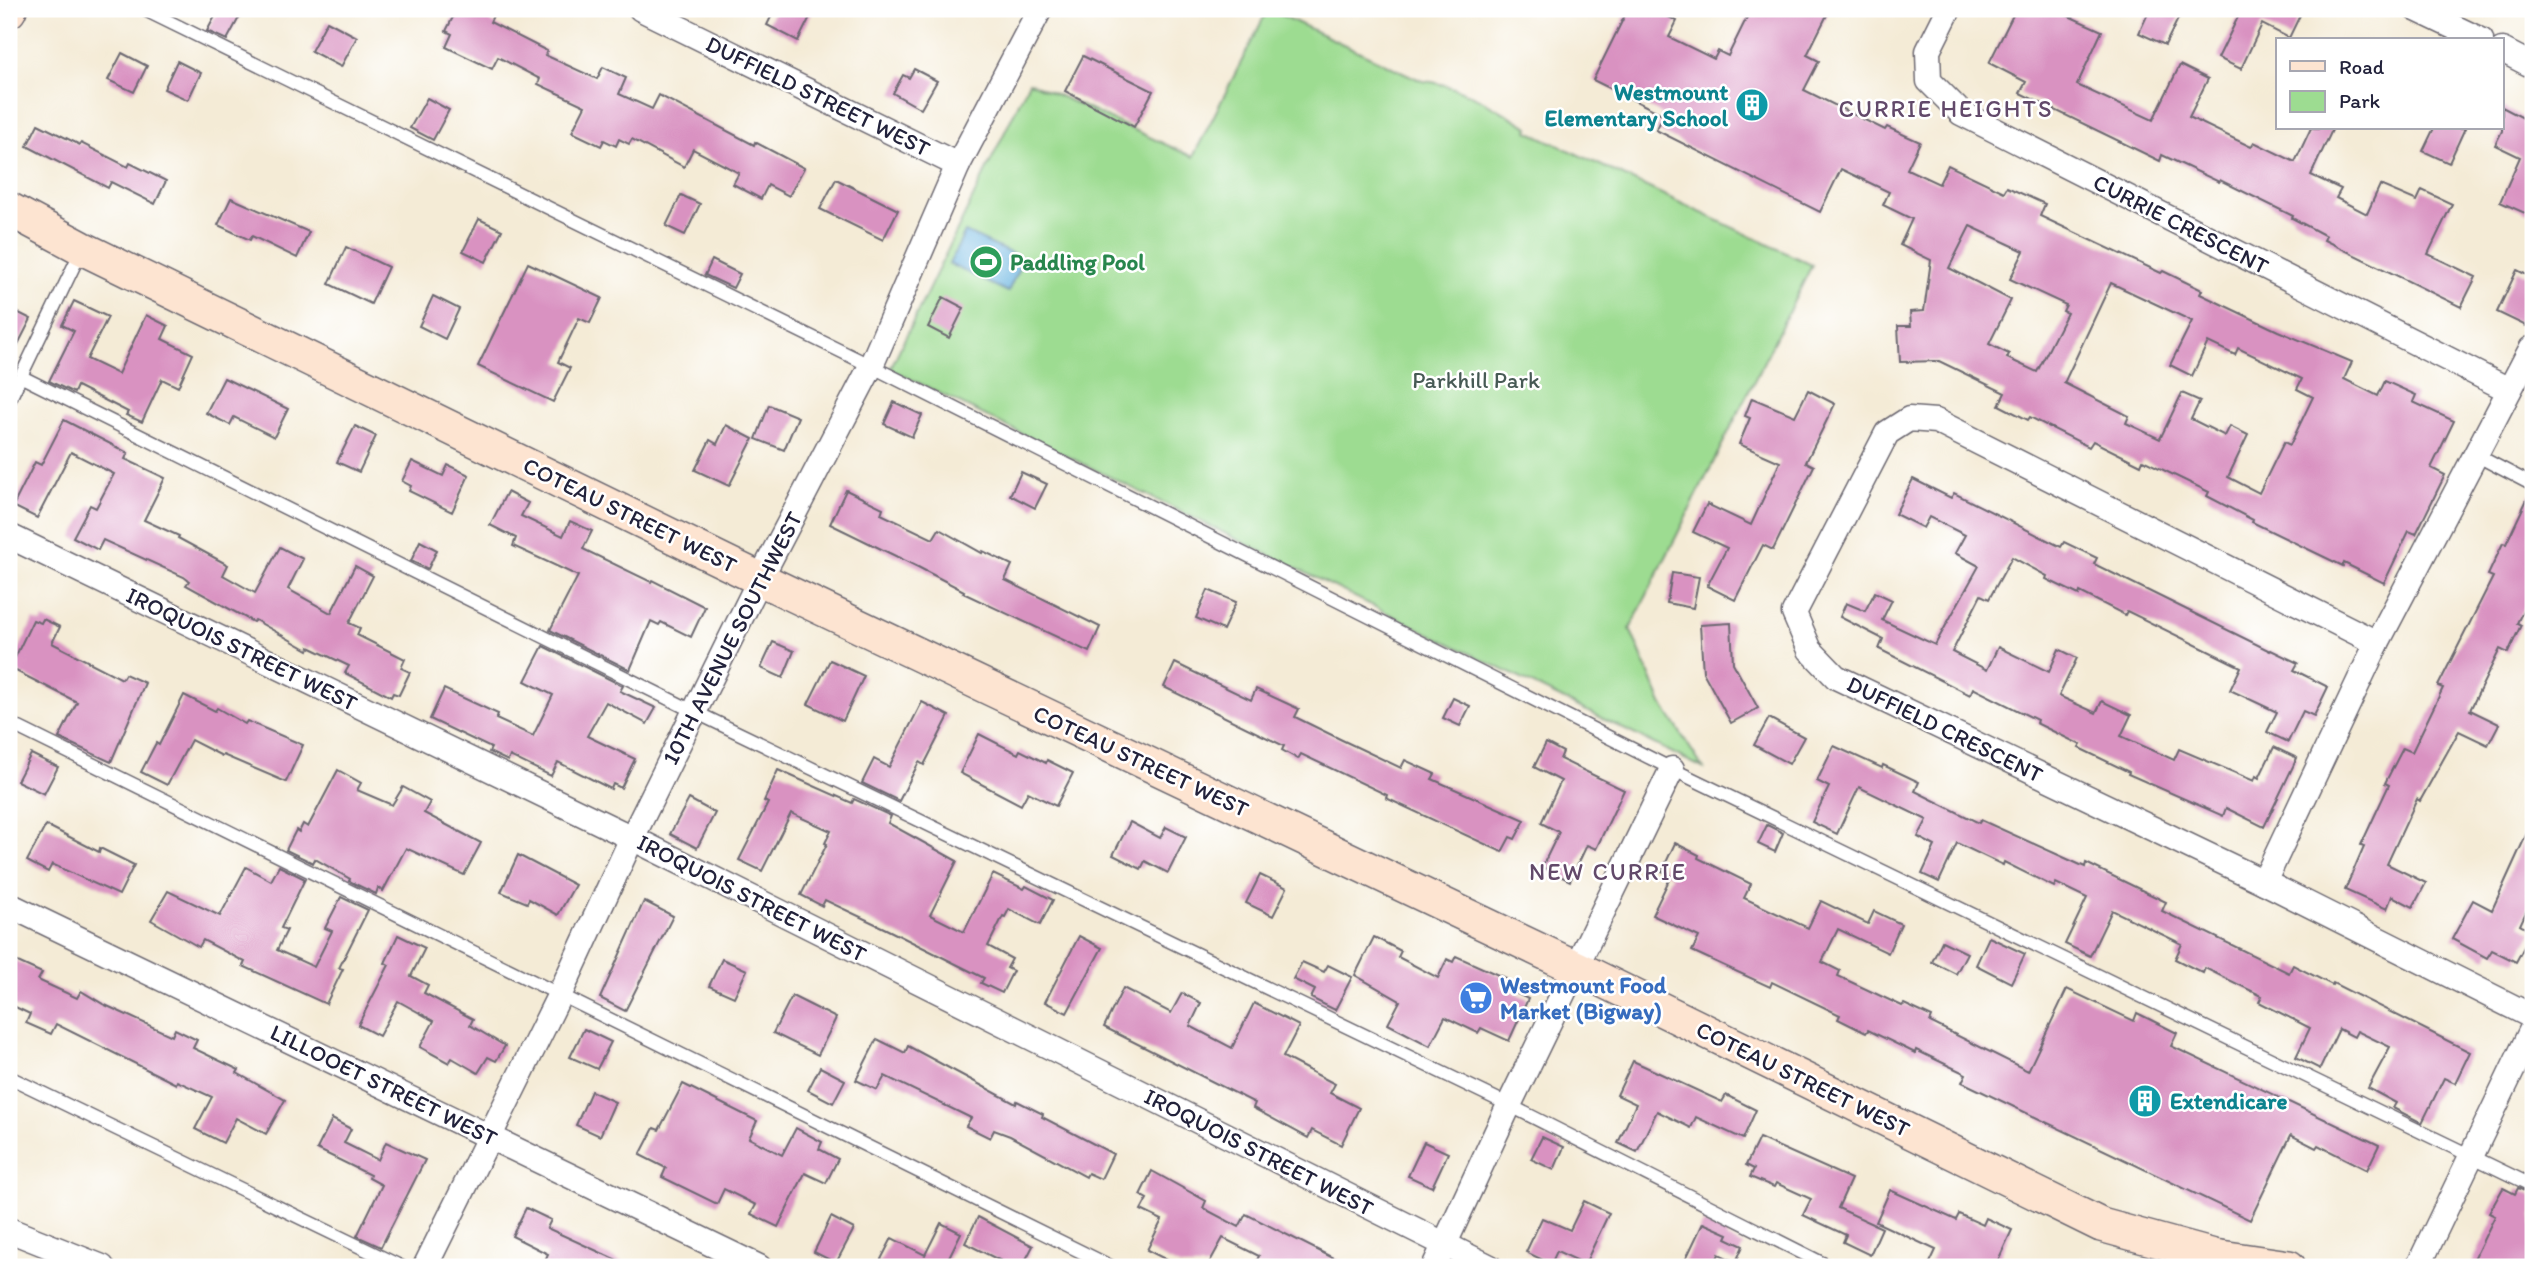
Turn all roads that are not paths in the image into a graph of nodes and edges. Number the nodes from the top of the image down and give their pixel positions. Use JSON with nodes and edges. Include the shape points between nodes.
{"nodes":[{"id":1,"x":143,"y":9,"type":"edge"},
{"id":2,"x":641,"y":9,"type":"edge"},
{"id":3,"x":1040,"y":9,"type":"edge"},
{"id":4,"x":1949,"y":9,"type":"edge"},
{"id":5,"x":2416,"y":9,"type":"edge"},
{"id":6,"x":2477,"y":38,"type":"edge"},
{"id":7,"x":2504,"y":51,"type":"edge"},
{"id":8,"x":2533,"y":66,"type":"edge"},
{"id":9,"x":958,"y":165,"type":"junction"},
{"id":10,"x":9,"y":209,"type":"edge"},
{"id":11,"x":82,"y":248,"type":"junction"},
{"id":12,"x":2531,"y":349,"type":"dead end"},
{"id":13,"x":871,"y":366,"type":"junction"},
{"id":14,"x":22,"y":377,"type":"junction"},
{"id":15,"x":2509,"y":390,"type":"junction"},
{"id":16,"x":9,"y":401,"type":"edge"},
{"id":17,"x":2476,"y":455,"type":"junction"},
{"id":18,"x":2533,"y":485,"type":"edge"},
{"id":19,"x":9,"y":536,"type":"edge"},
{"id":20,"x":760,"y":579,"type":"junction"},
{"id":21,"x":2377,"y":643,"type":"junction"},
{"id":22,"x":695,"y":712,"type":"junction"},
{"id":23,"x":9,"y":723,"type":"edge"},
{"id":24,"x":1672,"y":769,"type":"junction"},
{"id":25,"x":632,"y":838,"type":"junction"},
{"id":26,"x":2264,"y":882,"type":"junction"},
{"id":27,"x":9,"y":905,"type":"edge"},
{"id":28,"x":1577,"y":968,"type":"junction"},
{"id":29,"x":561,"y":994,"type":"junction"},
{"id":30,"x":2533,"y":1017,"type":"edge"},
{"id":31,"x":2533,"y":1027,"type":"edge"},
{"id":32,"x":9,"y":1077,"type":"edge"},
{"id":33,"x":1509,"y":1105,"type":"junction"},
{"id":34,"x":490,"y":1136,"type":"junction"},
{"id":35,"x":2472,"y":1156,"type":"junction"},
{"id":36,"x":2533,"y":1186,"type":"edge"},
{"id":37,"x":2101,"y":1225,"type":"junction"},
{"id":38,"x":9,"y":1230,"type":"edge"},
{"id":39,"x":1445,"y":1245,"type":"junction"},
{"id":40,"x":102,"y":1267,"type":"edge"},
{"id":41,"x":402,"y":1267,"type":"edge"},
{"id":42,"x":425,"y":1267,"type":"edge"},
{"id":43,"x":760,"y":1267,"type":"edge"},
{"id":44,"x":1112,"y":1267,"type":"edge"},
{"id":45,"x":1434,"y":1267,"type":"edge"},
{"id":46,"x":1490,"y":1267,"type":"edge"},
{"id":47,"x":1830,"y":1267,"type":"edge"},
{"id":48,"x":2183,"y":1267,"type":"edge"},
{"id":49,"x":2289,"y":1267,"type":"edge"},
{"id":50,"x":2418,"y":1267,"type":"edge"}],
"edges":[{"from":1,"to":13,"type":"lane"},
{"from":2,"to":9,"type":"street","name":"DUFFIELD STREET WEST"},
{"from":3,"to":9,"type":"street","name":"10TH AVENUE SOUTHWEST"},
{"from":4,"to":15,"type":"street","name":"CURRIE CRESCENT","via":[[1928,51],[1929,81],[1961,113]]},
{"from":5,"to":6,"type":"street"},
{"from":7,"to":8,"type":"street"},
{"from":9,"to":13,"type":"street","name":"10TH AVENUE SOUTHWEST"},
{"from":10,"to":11,"type":"street","name":"COTEAU STREET WEST"},
{"from":11,"to":14,"type":"lane"},
{"from":11,"to":20,"type":"street","name":"COTEAU STREET WEST"},
{"from":12,"to":15,"type":"street"},
{"from":13,"to":20,"type":"street","name":"10TH AVENUE SOUTHWEST"},
{"from":13,"to":24,"type":"lane"},
{"from":14,"to":16,"type":"lane"},
{"from":14,"to":22,"type":"lane"},
{"from":15,"to":17,"type":"street"},
{"from":17,"to":18,"type":"lane"},
{"from":17,"to":21,"type":"street"},
{"from":19,"to":25,"type":"street","name":"IROQUOIS STREET WEST"},
{"from":20,"to":22,"type":"street","name":"10TH AVENUE SOUTHWEST"},
{"from":20,"to":28,"type":"street","name":"COTEAU STREET WEST"},
{"from":21,"to":26,"type":"street"},
{"from":21,"to":26,"type":"street","name":"DUFFIELD CRESCENT","via":[[1937,421],[1909,419],[1887,433],[1794,613],[1811,650],[1836,677]]},
{"from":22,"to":25,"type":"street","name":"10TH AVENUE SOUTHWEST"},
{"from":22,"to":33,"type":"lane"},
{"from":23,"to":29,"type":"lane"},
{"from":24,"to":28,"type":"street"},
{"from":24,"to":35,"type":"lane"},
{"from":25,"to":29,"type":"street","name":"10TH AVENUE SOUTHWEST"},
{"from":25,"to":39,"type":"street","name":"IROQUOIS STREET WEST"},
{"from":26,"to":30,"type":"street","name":"DUFFIELD CRESCENT"},
{"from":27,"to":34,"type":"street","name":"LILLOOET STREET WEST"},
{"from":28,"to":33,"type":"street"},
{"from":28,"to":37,"type":"street","name":"COTEAU STREET WEST"},
{"from":29,"to":34,"type":"street","name":"10TH AVENUE SOUTHWEST"},
{"from":29,"to":44,"type":"lane"},
{"from":31,"to":35,"type":"street"},
{"from":32,"to":41,"type":"lane"},
{"from":33,"to":39,"type":"street"},
{"from":33,"to":47,"type":"lane"},
{"from":34,"to":42,"type":"street","name":"10TH AVENUE SOUTHWEST"},
{"from":34,"to":43,"type":"street","name":"LILLOOET STREET WEST"},
{"from":35,"to":36,"type":"lane"},
{"from":35,"to":50,"type":"street"},
{"from":37,"to":48,"type":"street"},
{"from":37,"to":49,"type":"street","name":"COTEAU STREET WEST","via":[[2214,1256]]},
{"from":38,"to":40,"type":"street"},
{"from":39,"to":45,"type":"street"},
{"from":39,"to":46,"type":"street","name":"IROQUOIS STREET WEST"}]}
